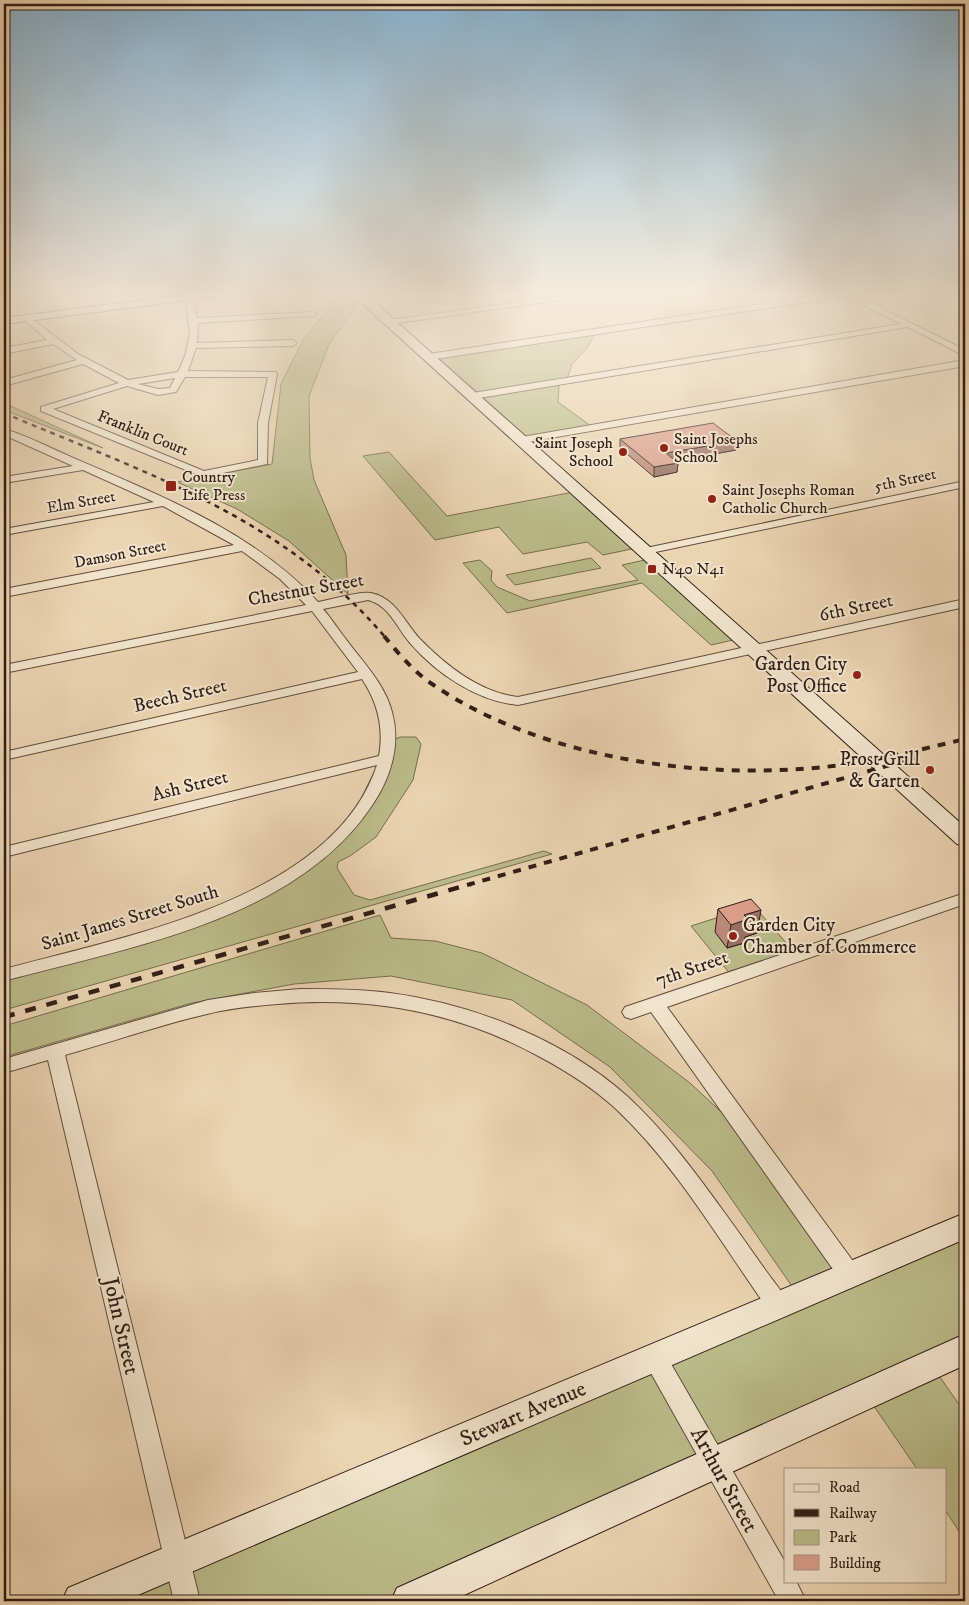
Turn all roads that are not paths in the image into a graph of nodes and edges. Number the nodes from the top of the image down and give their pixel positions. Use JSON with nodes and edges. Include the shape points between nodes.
{"nodes":[{"id":1,"x":67,"y":366,"type":"edge"},
{"id":2,"x":95,"y":366,"type":"edge"},
{"id":3,"x":187,"y":366,"type":"edge"},
{"id":4,"x":440,"y":366,"type":"edge"},
{"id":5,"x":657,"y":366,"type":"edge"},
{"id":6,"x":948,"y":366,"type":"edge"},
{"id":7,"x":183,"y":374,"type":"junction"},
{"id":8,"x":4,"y":383,"type":"edge"},
{"id":9,"x":128,"y":383,"type":"junction"},
{"id":10,"x":473,"y":396,"type":"junction"},
{"id":11,"x":5,"y":433,"type":"edge"},
{"id":12,"x":522,"y":440,"type":"junction"},
{"id":13,"x":83,"y":466,"type":"junction"},
{"id":14,"x":4,"y":480,"type":"edge"},
{"id":15,"x":965,"y":484,"type":"edge"},
{"id":16,"x":164,"y":503,"type":"junction"},
{"id":17,"x":4,"y":532,"type":"edge"},
{"id":18,"x":243,"y":547,"type":"junction"},
{"id":19,"x":646,"y":551,"type":"junction"},
{"id":20,"x":4,"y":593,"type":"edge"},
{"id":21,"x":965,"y":603,"type":"edge"},
{"id":22,"x":314,"y":606,"type":"junction"},
{"id":23,"x":754,"y":649,"type":"junction"},
{"id":24,"x":4,"y":669,"type":"edge"},
{"id":25,"x":365,"y":674,"type":"junction"},
{"id":26,"x":4,"y":756,"type":"edge"},
{"id":27,"x":386,"y":759,"type":"junction"},
{"id":28,"x":965,"y":838,"type":"edge"},
{"id":29,"x":4,"y":852,"type":"edge"},
{"id":30,"x":965,"y":898,"type":"edge"},
{"id":31,"x":4,"y":975,"type":"edge"},
{"id":32,"x":655,"y":1004,"type":"junction"},
{"id":33,"x":631,"y":1012,"type":"dead end"},
{"id":34,"x":55,"y":1051,"type":"junction"},
{"id":35,"x":4,"y":1066,"type":"edge"},
{"id":36,"x":965,"y":1226,"type":"edge"},
{"id":37,"x":850,"y":1275,"type":"junction"},
{"id":38,"x":778,"y":1305,"type":"junction"},
{"id":39,"x":965,"y":1349,"type":"edge"},
{"id":40,"x":655,"y":1358,"type":"junction"},
{"id":41,"x":714,"y":1463,"type":"junction"},
{"id":42,"x":177,"y":1560,"type":"junction"},
{"id":43,"x":81,"y":1601,"type":"edge"},
{"id":44,"x":187,"y":1601,"type":"edge"},
{"id":45,"x":410,"y":1601,"type":"edge"},
{"id":46,"x":792,"y":1601,"type":"edge"}],
"edges":[{"from":1,"to":8,"type":"street"},
{"from":2,"to":9,"type":"street"},
{"from":3,"to":7,"type":"street"},
{"from":4,"to":10,"type":"main road"},
{"from":5,"to":10,"type":"street"},
{"from":6,"to":12,"type":"street"},
{"from":7,"to":9,"type":"street"},
{"from":7,"to":9,"type":"street","via":[[169,392],[155,393]]},
{"from":7,"to":9,"type":"street","name":"Franklin Court","via":[[273,374],[263,423],[263,462],[202,474],[44,409]]},
{"from":10,"to":12,"type":"main road"},
{"from":11,"to":13,"type":"street","name":"Saint James Street South"},
{"from":12,"to":19,"type":"main road"},
{"from":13,"to":14,"type":"street"},
{"from":13,"to":16,"type":"street","name":"Saint James Street South"},
{"from":15,"to":19,"type":"street","name":"5th Street"},
{"from":16,"to":17,"type":"street","name":"Elm Street"},
{"from":16,"to":18,"type":"street","name":"Saint James Street South"},
{"from":18,"to":20,"type":"street","name":"Damson Street"},
{"from":18,"to":22,"type":"street","name":"Saint James Street South","via":[[289,581]]},
{"from":19,"to":23,"type":"main road"},
{"from":21,"to":23,"type":"street","name":"6th Street"},
{"from":22,"to":23,"type":"street","name":"Chestnut Street","via":[[363,596],[382,600],[415,641],[436,660],[489,694],[512,701]]},
{"from":22,"to":24,"type":"street","name":"Chestnut Street"},
{"from":22,"to":25,"type":"street","name":"Saint James Street South"},
{"from":23,"to":28,"type":"main road"},
{"from":25,"to":26,"type":"street","name":"Beech Street"},
{"from":25,"to":27,"type":"street","name":"Saint James Street South","via":[[386,712],[389,743]]},
{"from":27,"to":29,"type":"street","name":"Ash Street"},
{"from":27,"to":31,"type":"street","name":"Saint James Street South","via":[[380,781],[355,820],[320,854],[276,885],[190,923]]},
{"from":30,"to":32,"type":"street","name":"7th Street"},
{"from":32,"to":33,"type":"street","name":"7th Street"},
{"from":32,"to":37,"type":"street"},
{"from":34,"to":35,"type":"street"},
{"from":34,"to":38,"type":"street","via":[[208,1007],[289,995],[378,997],[472,1018],[538,1045],[582,1072],[627,1108],[667,1150]]},
{"from":34,"to":42,"type":"street","name":"John Street"},
{"from":36,"to":37,"type":"main road","name":"Stewart Avenue"},
{"from":37,"to":38,"type":"main road","name":"Stewart Avenue"},
{"from":38,"to":40,"type":"main road","name":"Stewart Avenue"},
{"from":39,"to":41,"type":"main road"},
{"from":40,"to":41,"type":"street","name":"Arthur Street"},
{"from":40,"to":42,"type":"main road","name":"Stewart Avenue"},
{"from":41,"to":45,"type":"main road"},
{"from":41,"to":46,"type":"street","name":"Arthur Street"},
{"from":42,"to":43,"type":"main road","name":"Stewart Avenue"},
{"from":42,"to":44,"type":"street","name":"John Street"}]}
